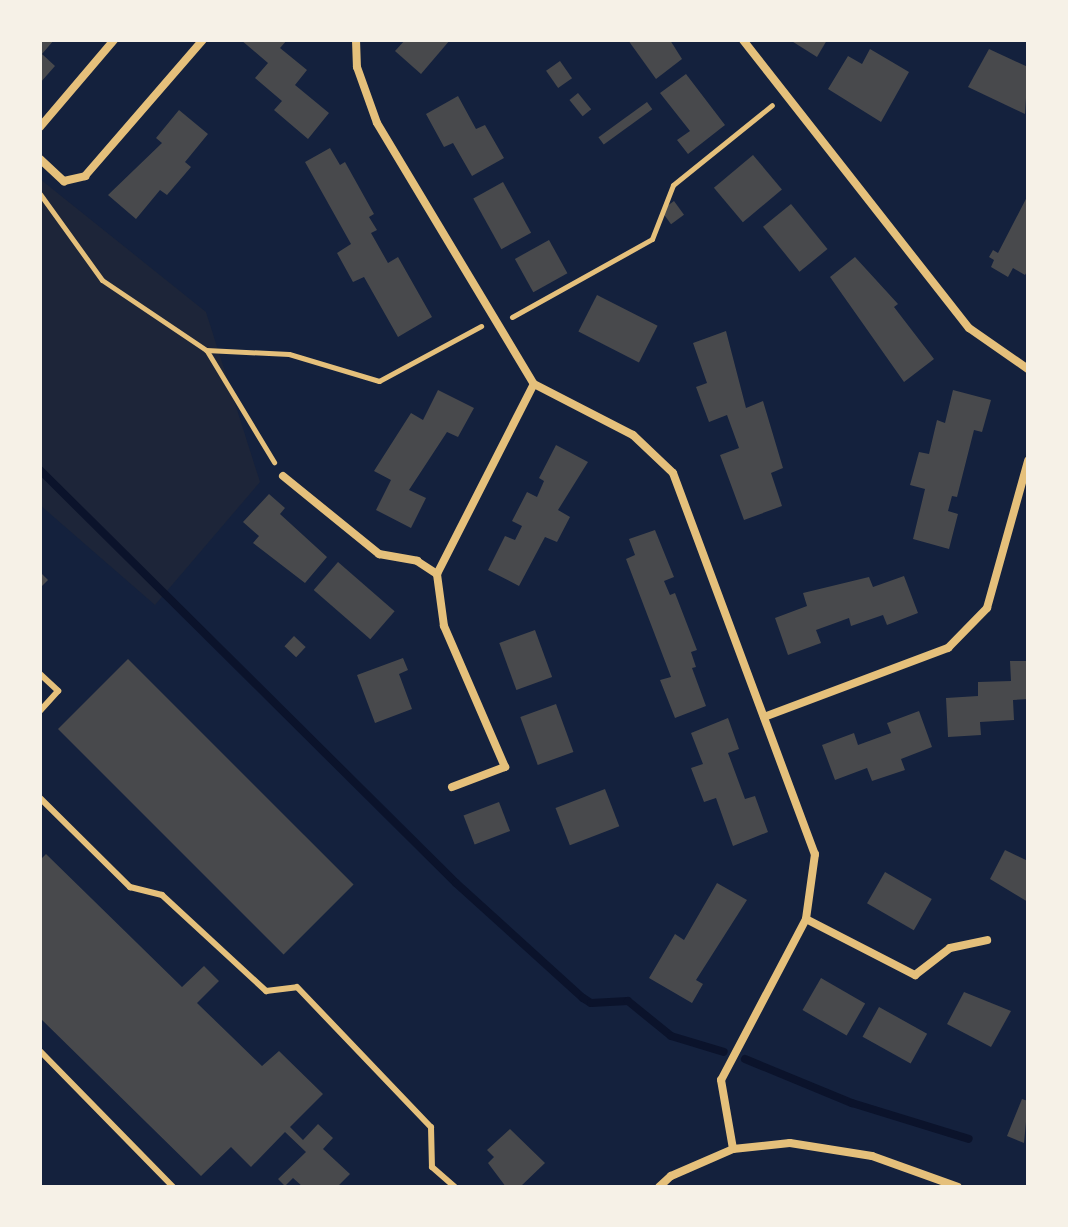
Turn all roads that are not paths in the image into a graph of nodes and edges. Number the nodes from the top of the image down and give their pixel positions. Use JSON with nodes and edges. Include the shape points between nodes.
{"nodes":[{"id":1,"x":114,"y":40,"type":"edge"},
{"id":2,"x":203,"y":40,"type":"edge"},
{"id":3,"x":356,"y":40,"type":"edge"},
{"id":4,"x":743,"y":40,"type":"edge"},
{"id":5,"x":40,"y":127,"type":"edge"},
{"id":6,"x":40,"y":159,"type":"edge"},
{"id":7,"x":1028,"y":369,"type":"edge"},
{"id":8,"x":534,"y":384,"type":"junction"},
{"id":9,"x":1028,"y":461,"type":"edge"},
{"id":10,"x":283,"y":476,"type":"road end"},
{"id":11,"x":437,"y":574,"type":"junction"},
{"id":12,"x":40,"y":674,"type":"edge"},
{"id":13,"x":40,"y":711,"type":"edge"},
{"id":14,"x":764,"y":717,"type":"junction"},
{"id":15,"x":452,"y":787,"type":"dead end"},
{"id":16,"x":40,"y":798,"type":"edge"},
{"id":17,"x":806,"y":919,"type":"junction"},
{"id":18,"x":987,"y":940,"type":"dead end"},
{"id":19,"x":40,"y":1051,"type":"edge"},
{"id":20,"x":733,"y":1149,"type":"junction"},
{"id":21,"x":173,"y":1187,"type":"edge"},
{"id":22,"x":455,"y":1187,"type":"edge"},
{"id":23,"x":659,"y":1187,"type":"edge"},
{"id":24,"x":958,"y":1187,"type":"edge"}],
"edges":[{"from":1,"to":5,"type":"street"},
{"from":2,"to":6,"type":"street","via":[[85,176],[64,181]]},
{"from":3,"to":8,"type":"street","via":[[357,67],[377,123]]},
{"from":4,"to":7,"type":"street","via":[[969,328]]},
{"from":8,"to":11,"type":"street"},
{"from":8,"to":14,"type":"street","via":[[633,435],[673,473]]},
{"from":9,"to":14,"type":"street","via":[[987,608],[948,648]]},
{"from":10,"to":11,"type":"street","via":[[379,554],[417,561]]},
{"from":11,"to":15,"type":"street","via":[[444,626],[505,767]]},
{"from":12,"to":13,"type":"lane","via":[[58,691]]},
{"from":14,"to":17,"type":"street","via":[[815,854]]},
{"from":16,"to":22,"type":"lane","via":[[130,887],[162,895],[266,991],[297,987],[431,1127],[432,1167]]},
{"from":17,"to":18,"type":"street","via":[[915,975],[950,948]]},
{"from":17,"to":20,"type":"street","via":[[721,1080]]},
{"from":19,"to":21,"type":"lane"},
{"from":20,"to":23,"type":"street","via":[[671,1176]]},
{"from":20,"to":24,"type":"street","via":[[790,1143],[872,1156]]}]}
